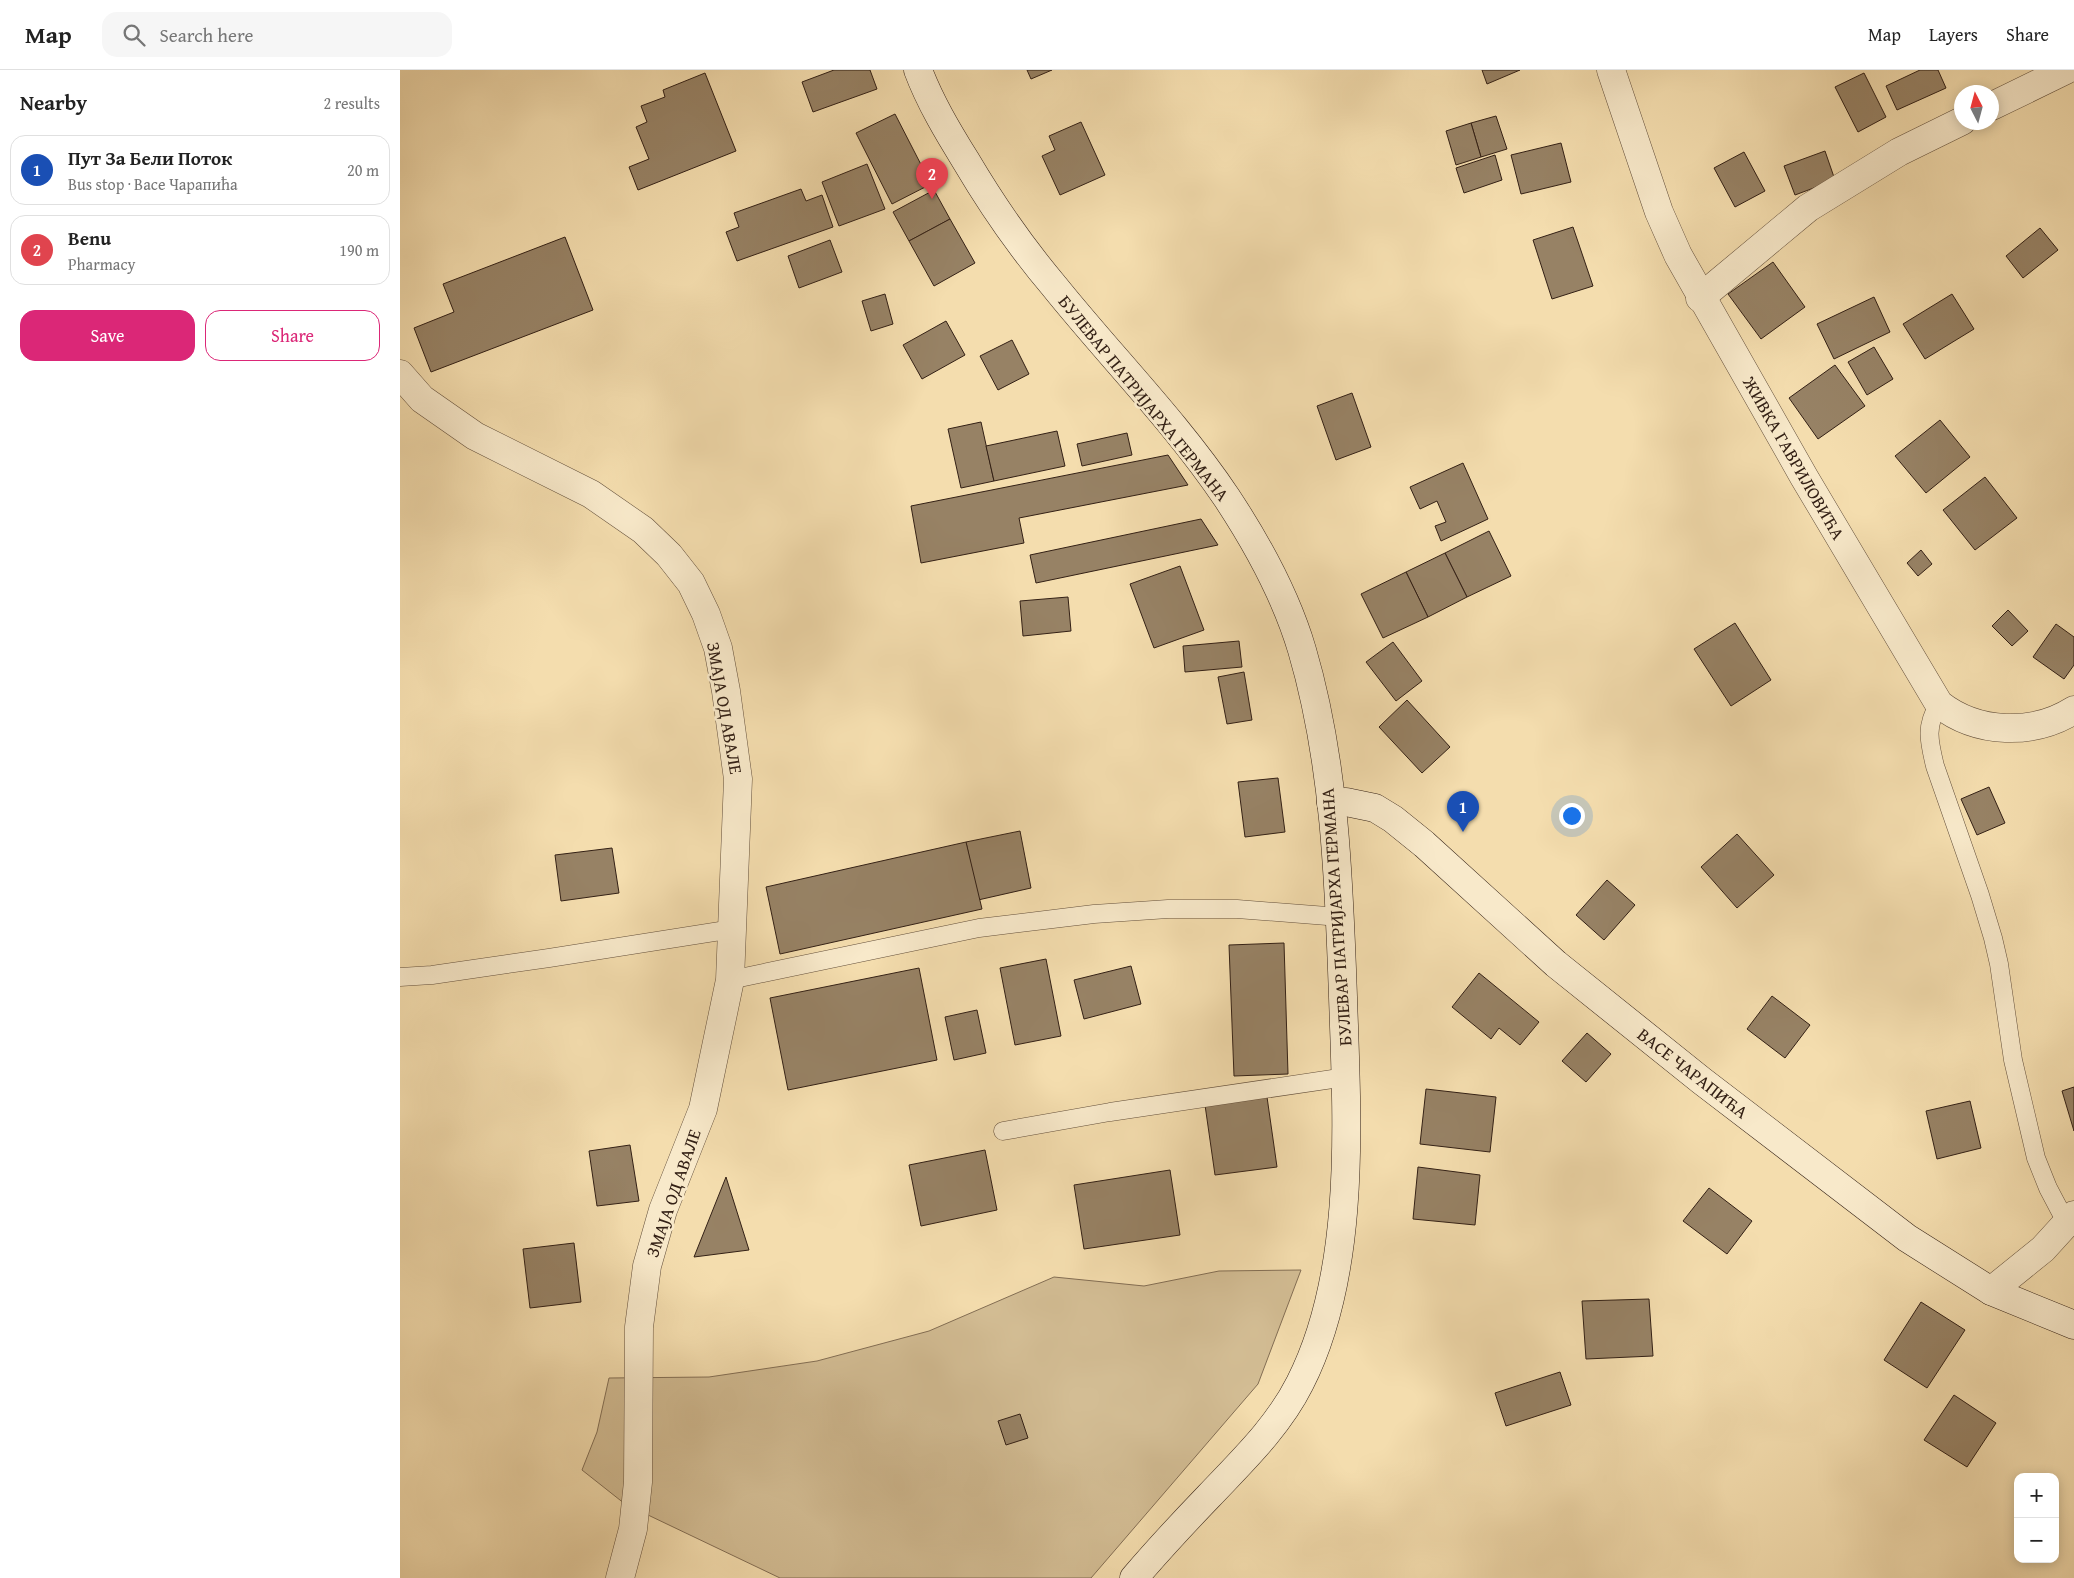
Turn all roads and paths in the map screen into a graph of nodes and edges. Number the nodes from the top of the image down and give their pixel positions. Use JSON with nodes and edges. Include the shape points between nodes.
{"nodes":[{"id":1,"x":918,"y":70,"type":"edge"},
{"id":2,"x":1611,"y":70,"type":"edge"},
{"id":3,"x":2066,"y":70,"type":"edge"},
{"id":4,"x":1999,"y":103,"type":"edge"},
{"id":5,"x":1954,"y":125,"type":"edge"},
{"id":6,"x":1700,"y":298,"type":"junction"},
{"id":7,"x":400,"y":374,"type":"edge"},
{"id":8,"x":1940,"y":704,"type":"junction"},
{"id":9,"x":2074,"y":710,"type":"edge"},
{"id":10,"x":1331,"y":803,"type":"junction"},
{"id":11,"x":1340,"y":917,"type":"junction"},
{"id":12,"x":733,"y":929,"type":"junction"},
{"id":13,"x":400,"y":977,"type":"edge"},
{"id":14,"x":730,"y":980,"type":"junction"},
{"id":15,"x":1346,"y":1077,"type":"junction"},
{"id":16,"x":1003,"y":1131,"type":"dead end"},
{"id":17,"x":2070,"y":1219,"type":"edge"},
{"id":18,"x":1991,"y":1291,"type":"junction"},
{"id":19,"x":2074,"y":1326,"type":"edge"},
{"id":20,"x":620,"y":1578,"type":"edge"},
{"id":21,"x":1134,"y":1578,"type":"edge"}],
"edges":[{"from":1,"to":10,"type":"street","name":"БУЛЕВАР ПАТРИЈАРХА ГЕРМАНА","via":[[956,145],[1011,232],[1203,465],[1249,534],[1281,593],[1302,652],[1316,710]]},
{"from":2,"to":6,"type":"street","name":"ЖИВКА ГАВРИЛОВИЋА","via":[[1659,212]]},
{"from":3,"to":4,"type":"street"},
{"from":5,"to":6,"type":"street","via":[[1899,152],[1808,208]]},
{"from":6,"to":8,"type":"street","name":"ЖИВКА ГАВРИЛОВИЋА"},
{"from":7,"to":12,"type":"street","name":"ЗМАЈА ОД АВАЛЕ","via":[[422,399],[475,436],[591,494],[643,530],[669,554],[691,583],[718,648],[738,778]]},
{"from":8,"to":9,"type":"street","name":"ЖИВКА ГАВРИЛОВИЋА","via":[[1952,714],[1994,728],[2044,724]]},
{"from":8,"to":17,"type":"lane","via":[[1930,720],[1935,766],[1993,938],[2013,1060],[2036,1158],[2048,1188]]},
{"from":10,"to":11,"type":"street","name":"БУЛЕВАР ПАТРИЈАРХА ГЕРМАНА"},
{"from":10,"to":18,"type":"street","name":"ВАСЕ ЧАРАПИЋА","via":[[1346,802],[1375,808],[1393,819],[1556,964],[1702,1080],[1907,1238]]},
{"from":11,"to":14,"type":"lane","via":[[1237,909],[1094,914],[979,928]]},
{"from":11,"to":15,"type":"street","name":"БУЛЕВАР ПАТРИЈАРХА ГЕРМАНА"},
{"from":12,"to":13,"type":"lane","via":[[510,964]]},
{"from":12,"to":14,"type":"street","name":"ЗМАЈА ОД АВАЛЕ"},
{"from":14,"to":20,"type":"street","name":"ЗМАЈА ОД АВАЛЕ","via":[[703,1109],[663,1210],[647,1266],[639,1327],[638,1482],[633,1529]]},
{"from":15,"to":16,"type":"lane"},
{"from":15,"to":21,"type":"street","name":"БУЛЕВАР ПАТРИЈАРХА ГЕРМАНА","via":[[1345,1174],[1337,1260],[1322,1326],[1301,1381],[1252,1452]]},
{"from":17,"to":18,"type":"street","via":[[2043,1249]]},
{"from":18,"to":19,"type":"street","name":"ВАСЕ ЧАРАПИЋА"}]}
